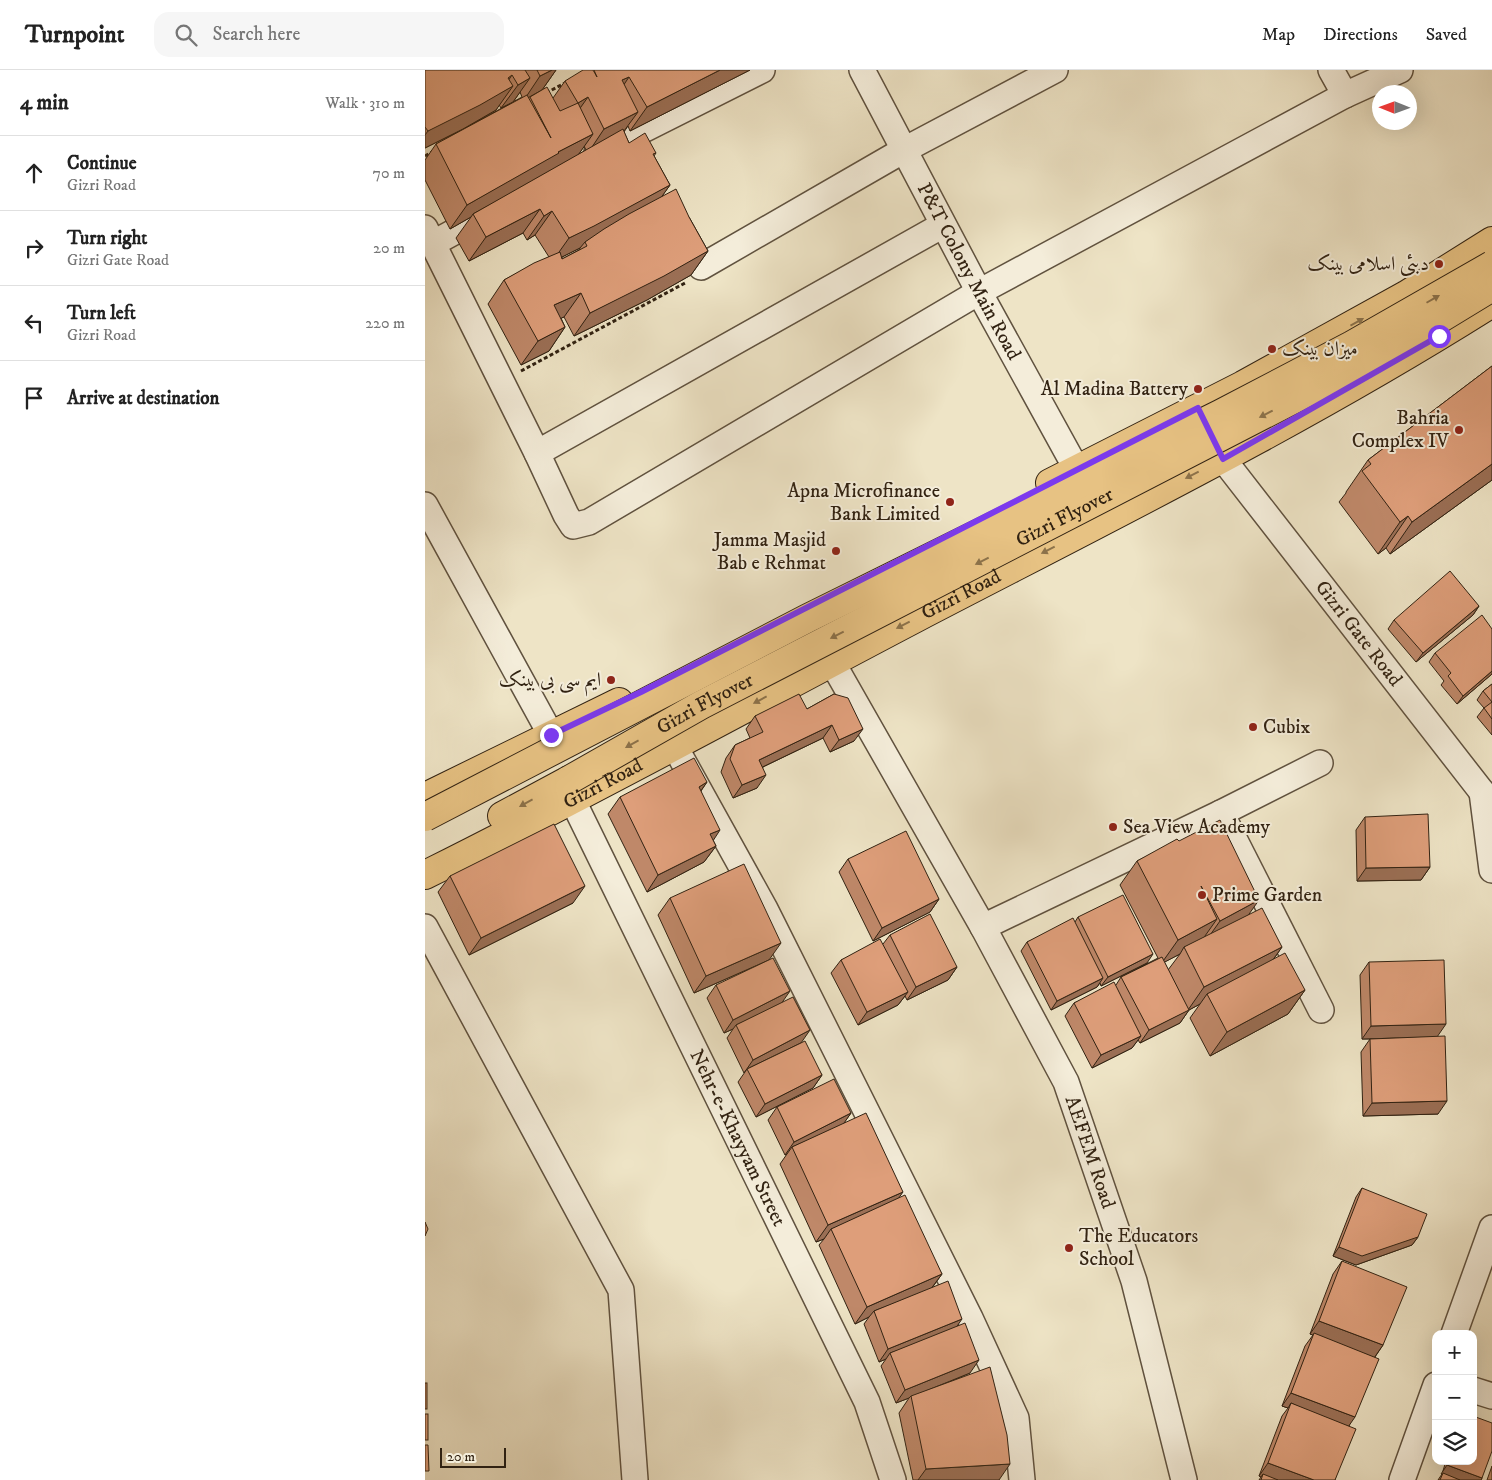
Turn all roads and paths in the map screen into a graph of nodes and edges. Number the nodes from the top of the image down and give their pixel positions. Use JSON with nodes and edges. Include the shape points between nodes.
{"nodes":[{"id":1,"x":763,"y":70,"type":"edge"},
{"id":2,"x":862,"y":70,"type":"edge"},
{"id":3,"x":1055,"y":70,"type":"edge"},
{"id":4,"x":1331,"y":70,"type":"edge"},
{"id":5,"x":1399,"y":70,"type":"edge"},
{"id":6,"x":573,"y":79,"type":"edge"},
{"id":7,"x":1345,"y":96,"type":"junction"},
{"id":8,"x":539,"y":97,"type":"edge"},
{"id":9,"x":904,"y":150,"type":"junction"},
{"id":10,"x":434,"y":151,"type":"edge"},
{"id":11,"x":425,"y":156,"type":"edge"},
{"id":12,"x":575,"y":166,"type":"edge"},
{"id":13,"x":516,"y":198,"type":"edge"},
{"id":14,"x":669,"y":214,"type":"edge"},
{"id":15,"x":943,"y":225,"type":"junction"},
{"id":16,"x":429,"y":236,"type":"edge"},
{"id":17,"x":1492,"y":241,"type":"edge"},
{"id":18,"x":1492,"y":266,"type":"edge"},
{"id":19,"x":701,"y":267,"type":"junction"},
{"id":20,"x":1492,"y":287,"type":"edge"},
{"id":21,"x":979,"y":292,"type":"junction"},
{"id":22,"x":1492,"y":302,"type":"edge"},
{"id":23,"x":502,"y":382,"type":"junction"},
{"id":24,"x":1198,"y":408,"type":"junction"},
{"id":25,"x":537,"y":453,"type":"junction"},
{"id":26,"x":1223,"y":459,"type":"junction"},
{"id":27,"x":1077,"y":470,"type":"junction"},
{"id":28,"x":425,"y":505,"type":"edge"},
{"id":29,"x":832,"y":662,"type":"junction"},
{"id":30,"x":551,"y":735,"type":"junction"},
{"id":31,"x":674,"y":745,"type":"junction"},
{"id":32,"x":1320,"y":763,"type":"dead end"},
{"id":33,"x":425,"y":797,"type":"edge"},
{"id":34,"x":1487,"y":797,"type":"edge"},
{"id":35,"x":573,"y":801,"type":"junction"},
{"id":36,"x":1221,"y":812,"type":"junction"},
{"id":37,"x":425,"y":817,"type":"edge"},
{"id":38,"x":425,"y":859,"type":"edge"},
{"id":39,"x":1492,"y":870,"type":"edge"},
{"id":40,"x":425,"y":875,"type":"edge"},
{"id":41,"x":983,"y":927,"type":"junction"},
{"id":42,"x":425,"y":928,"type":"edge"},
{"id":43,"x":1321,"y":1010,"type":"dead end"},
{"id":44,"x":1492,"y":1228,"type":"edge"},
{"id":45,"x":1455,"y":1330,"type":"edge"},
{"id":46,"x":1477,"y":1391,"type":"edge"},
{"id":47,"x":1432,"y":1396,"type":"edge"},
{"id":48,"x":1492,"y":1396,"type":"edge"},
{"id":49,"x":635,"y":1480,"type":"edge"},
{"id":50,"x":893,"y":1480,"type":"edge"},
{"id":51,"x":1021,"y":1480,"type":"edge"},
{"id":52,"x":1184,"y":1480,"type":"edge"},
{"id":53,"x":1402,"y":1480,"type":"edge"}],
"edges":[{"from":1,"to":12,"type":"street","via":[[631,147]]},
{"from":2,"to":9,"type":"street","name":"P&T Colony Main Road"},
{"from":3,"to":9,"type":"street"},
{"from":4,"to":7,"type":"street"},
{"from":5,"to":7,"type":"street"},
{"from":6,"to":8,"type":"path"},
{"from":7,"to":21,"type":"street"},
{"from":9,"to":15,"type":"street","name":"P&T Colony Main Road"},
{"from":9,"to":19,"type":"street"},
{"from":10,"to":11,"type":"path"},
{"from":13,"to":16,"type":"street"},
{"from":14,"to":19,"type":"street"},
{"from":15,"to":21,"type":"street","name":"P&T Colony Main Road"},
{"from":15,"to":25,"type":"street"},
{"from":16,"to":23,"type":"street"},
{"from":24,"to":17,"type":"main road","one_way":true,"via":[[1406,295]]},
{"from":37,"to":18,"type":"main road","name":"Gizri Flyover","one_way":true,"bridge":true,"via":[[808,618],[1220,414]]},
{"from":19,"to":23,"type":"path","via":[[690,280]]},
{"from":20,"to":38,"type":"main road","name":"Gizri Flyover","one_way":true,"bridge":true,"via":[[1387,351],[701,705]]},
{"from":21,"to":25,"type":"street","via":[[589,522],[573,526]]},
{"from":21,"to":27,"type":"street","name":"P&T Colony Main Road"},
{"from":22,"to":26,"type":"main road","name":"Gizri Road","via":[[1439,336]]},
{"from":23,"to":25,"type":"street"},
{"from":24,"to":26,"type":"street","name":"Gizri Gate Road"},
{"from":24,"to":27,"type":"main road"},
{"from":26,"to":29,"type":"main road","name":"Gizri Road","one_way":true},
{"from":26,"to":34,"type":"street","name":"Gizri Gate Road"},
{"from":27,"to":30,"type":"main road"},
{"from":28,"to":30,"type":"street"},
{"from":29,"to":31,"type":"main road","name":"Gizri Road","one_way":true},
{"from":29,"to":41,"type":"street","name":"AEFEM Road"},
{"from":30,"to":33,"type":"main road"},
{"from":31,"to":35,"type":"main road","name":"Gizri Road"},
{"from":31,"to":51,"type":"street","via":[[765,909],[970,1318],[1016,1418]]},
{"from":32,"to":36,"type":"street"},
{"from":34,"to":39,"type":"street","name":"Gizri Gate Road"},
{"from":35,"to":40,"type":"main road","name":"Gizri Road"},
{"from":35,"to":50,"type":"street","name":"Nehr-e-Khayyam Street","via":[[867,1402]]},
{"from":36,"to":41,"type":"street"},
{"from":36,"to":43,"type":"street"},
{"from":41,"to":52,"type":"street","name":"AEFEM Road","via":[[1066,1082],[1134,1281]]},
{"from":42,"to":49,"type":"street","via":[[621,1290]]},
{"from":44,"to":45,"type":"street"},
{"from":46,"to":48,"type":"street"},
{"from":47,"to":53,"type":"street"}]}
